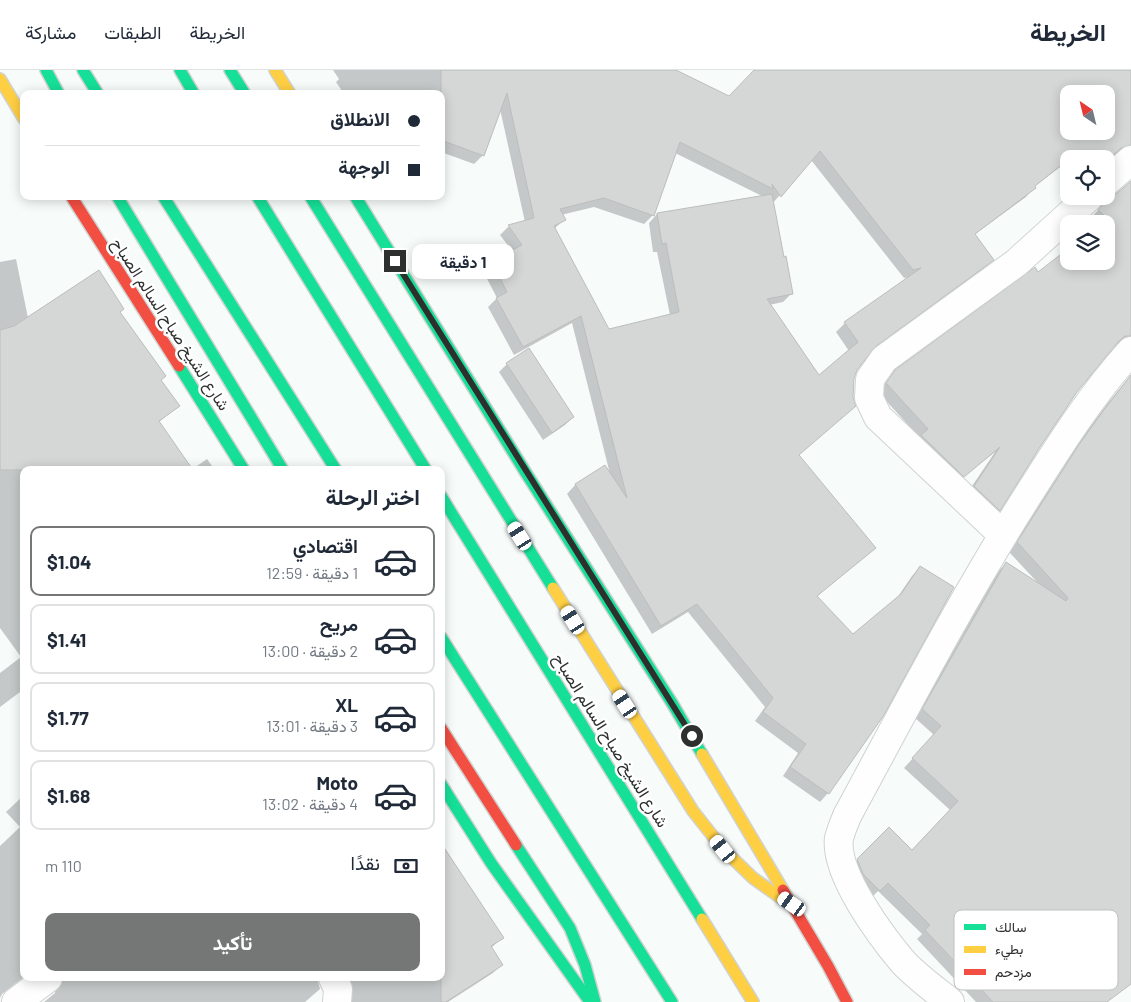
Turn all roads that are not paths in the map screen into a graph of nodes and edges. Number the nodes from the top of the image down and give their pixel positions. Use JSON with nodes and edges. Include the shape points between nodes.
{"nodes":[{"id":1,"x":46,"y":70,"type":"edge"},
{"id":2,"x":83,"y":70,"type":"edge"},
{"id":3,"x":180,"y":70,"type":"edge"},
{"id":4,"x":230,"y":70,"type":"edge"},
{"id":5,"x":275,"y":70,"type":"edge"},
{"id":6,"x":0,"y":79,"type":"edge"},
{"id":7,"x":57,"y":90,"type":"edge"},
{"id":8,"x":95,"y":90,"type":"edge"},
{"id":9,"x":192,"y":90,"type":"edge"},
{"id":10,"x":243,"y":90,"type":"edge"},
{"id":11,"x":288,"y":90,"type":"edge"},
{"id":12,"x":20,"y":112,"type":"edge"},
{"id":13,"x":1131,"y":160,"type":"edge"},
{"id":14,"x":1115,"y":174,"type":"edge"},
{"id":15,"x":74,"y":200,"type":"edge"},
{"id":16,"x":119,"y":200,"type":"edge"},
{"id":17,"x":166,"y":200,"type":"edge"},
{"id":18,"x":259,"y":200,"type":"edge"},
{"id":19,"x":312,"y":200,"type":"edge"},
{"id":20,"x":357,"y":200,"type":"edge"},
{"id":21,"x":1080,"y":205,"type":"edge"},
{"id":22,"x":1131,"y":351,"type":"edge"},
{"id":23,"x":241,"y":466,"type":"edge"},
{"id":24,"x":281,"y":466,"type":"edge"},
{"id":25,"x":333,"y":466,"type":"edge"},
{"id":26,"x":424,"y":466,"type":"edge"},
{"id":27,"x":445,"y":502,"type":"edge"},
{"id":28,"x":1003,"y":535,"type":"junction"},
{"id":29,"x":445,"y":642,"type":"edge"},
{"id":30,"x":445,"y":734,"type":"edge"},
{"id":31,"x":445,"y":790,"type":"edge"},
{"id":32,"x":792,"y":904,"type":"junction"},
{"id":33,"x":44,"y":981,"type":"edge"},
{"id":34,"x":334,"y":981,"type":"edge"},
{"id":35,"x":16,"y":1002,"type":"edge"},
{"id":36,"x":337,"y":1002,"type":"edge"},
{"id":37,"x":590,"y":1002,"type":"edge"},
{"id":38,"x":595,"y":1002,"type":"edge"},
{"id":39,"x":672,"y":1002,"type":"edge"},
{"id":40,"x":753,"y":1002,"type":"edge"},
{"id":41,"x":847,"y":1002,"type":"edge"},
{"id":42,"x":950,"y":1002,"type":"edge"}],
"edges":[{"from":1,"to":7,"type":"main road"},
{"from":2,"to":8,"type":"main road"},
{"from":3,"to":9,"type":"main road"},
{"from":4,"to":10,"type":"main road"},
{"from":5,"to":11,"type":"main road"},
{"from":6,"to":12,"type":"main road"},
{"from":13,"to":14,"type":"street"},
{"from":15,"to":23,"type":"main road","name":"شارع الشيخ صباح السالم الصباح"},
{"from":16,"to":24,"type":"main road"},
{"from":17,"to":25,"type":"main road"},
{"from":18,"to":26,"type":"main road"},
{"from":19,"to":32,"type":"main road","via":[[693,811],[723,849],[753,878]]},
{"from":20,"to":32,"type":"main road","via":[[672,703]]},
{"from":21,"to":28,"type":"street","via":[[1016,264],[884,359],[870,379],[869,398],[878,417]]},
{"from":22,"to":28,"type":"street","via":[[1068,432]]},
{"from":27,"to":40,"type":"main road","name":"شارع الشيخ صباح السالم الصباح"},
{"from":28,"to":42,"type":"street","via":[[847,816],[839,839],[842,866],[857,898],[904,962]]},
{"from":29,"to":39,"type":"main road"},
{"from":30,"to":38,"type":"main road","via":[[570,928]]},
{"from":31,"to":37,"type":"main road","via":[[491,863]]},
{"from":32,"to":41,"type":"main road"},
{"from":33,"to":35,"type":"street"},
{"from":34,"to":36,"type":"street","via":[[338,988]]}]}
